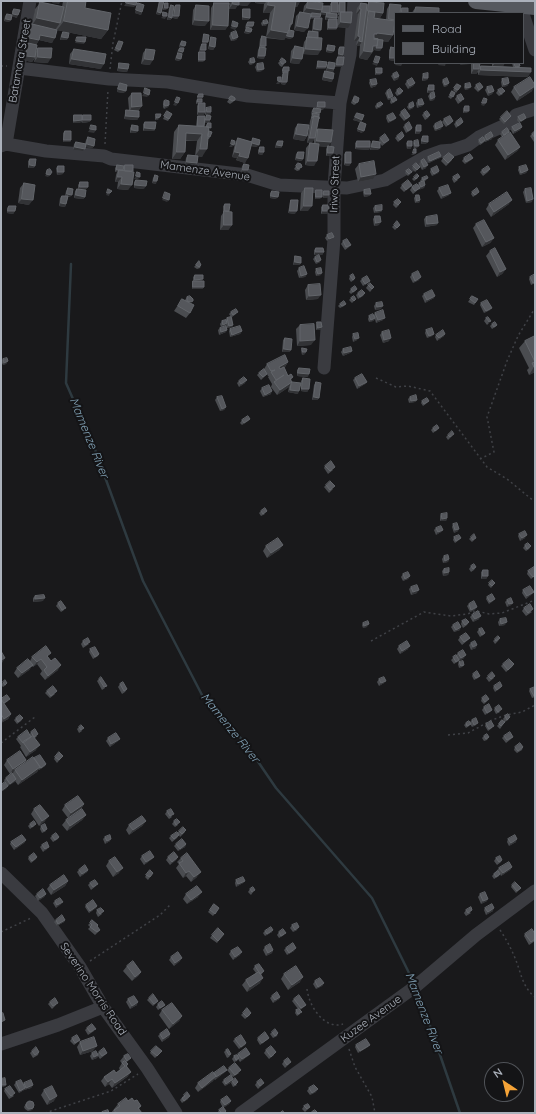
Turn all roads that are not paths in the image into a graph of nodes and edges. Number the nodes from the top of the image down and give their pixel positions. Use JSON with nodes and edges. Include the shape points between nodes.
{"nodes":[{"id":1,"x":30,"y":1,"type":"edge"},
{"id":2,"x":354,"y":1,"type":"edge"},
{"id":3,"x":476,"y":1,"type":"edge"},
{"id":4,"x":504,"y":3,"type":"edge"},
{"id":5,"x":525,"y":10,"type":"edge"},
{"id":6,"x":535,"y":50,"type":"edge"},
{"id":7,"x":19,"y":68,"type":"junction"},
{"id":8,"x":340,"y":103,"type":"junction"},
{"id":9,"x":535,"y":109,"type":"edge"},
{"id":10,"x":4,"y":145,"type":"edge"},
{"id":11,"x":334,"y":187,"type":"junction"},
{"id":12,"x":324,"y":368,"type":"dead end"},
{"id":13,"x":1,"y":874,"type":"edge"},
{"id":14,"x":535,"y":891,"type":"edge"},
{"id":15,"x":103,"y":1008,"type":"junction"},
{"id":16,"x":1,"y":1044,"type":"edge"},
{"id":17,"x":176,"y":1113,"type":"edge"},
{"id":18,"x":241,"y":1113,"type":"edge"}],
"edges":[{"from":1,"to":7,"type":"street","name":"Batamara Street"},
{"from":2,"to":8,"type":"street","name":"Iriwo Street","via":[[350,55]]},
{"from":3,"to":4,"type":"main road"},
{"from":4,"to":5,"type":"main road"},
{"from":5,"to":6,"type":"street"},
{"from":7,"to":8,"type":"street","via":[[109,79],[168,82],[248,96]]},
{"from":7,"to":10,"type":"street","name":"Batamara Street"},
{"from":8,"to":11,"type":"street","name":"Iriwo Street"},
{"from":9,"to":11,"type":"street","name":"Mamenze Avenue","via":[[516,116],[510,123],[468,145],[427,156],[384,180],[347,188]]},
{"from":10,"to":11,"type":"street","name":"Mamenze Avenue","via":[[247,175],[280,186]]},
{"from":11,"to":12,"type":"street","name":"Iriwo Street","via":[[334,239]]},
{"from":13,"to":15,"type":"street","name":"Severino Morris Road","via":[[42,913],[80,967]]},
{"from":14,"to":18,"type":"street","name":"Kuzee Avenue","via":[[476,935],[416,986]]},
{"from":15,"to":16,"type":"street"},
{"from":15,"to":17,"type":"street","name":"Severino Morris Road"}]}
